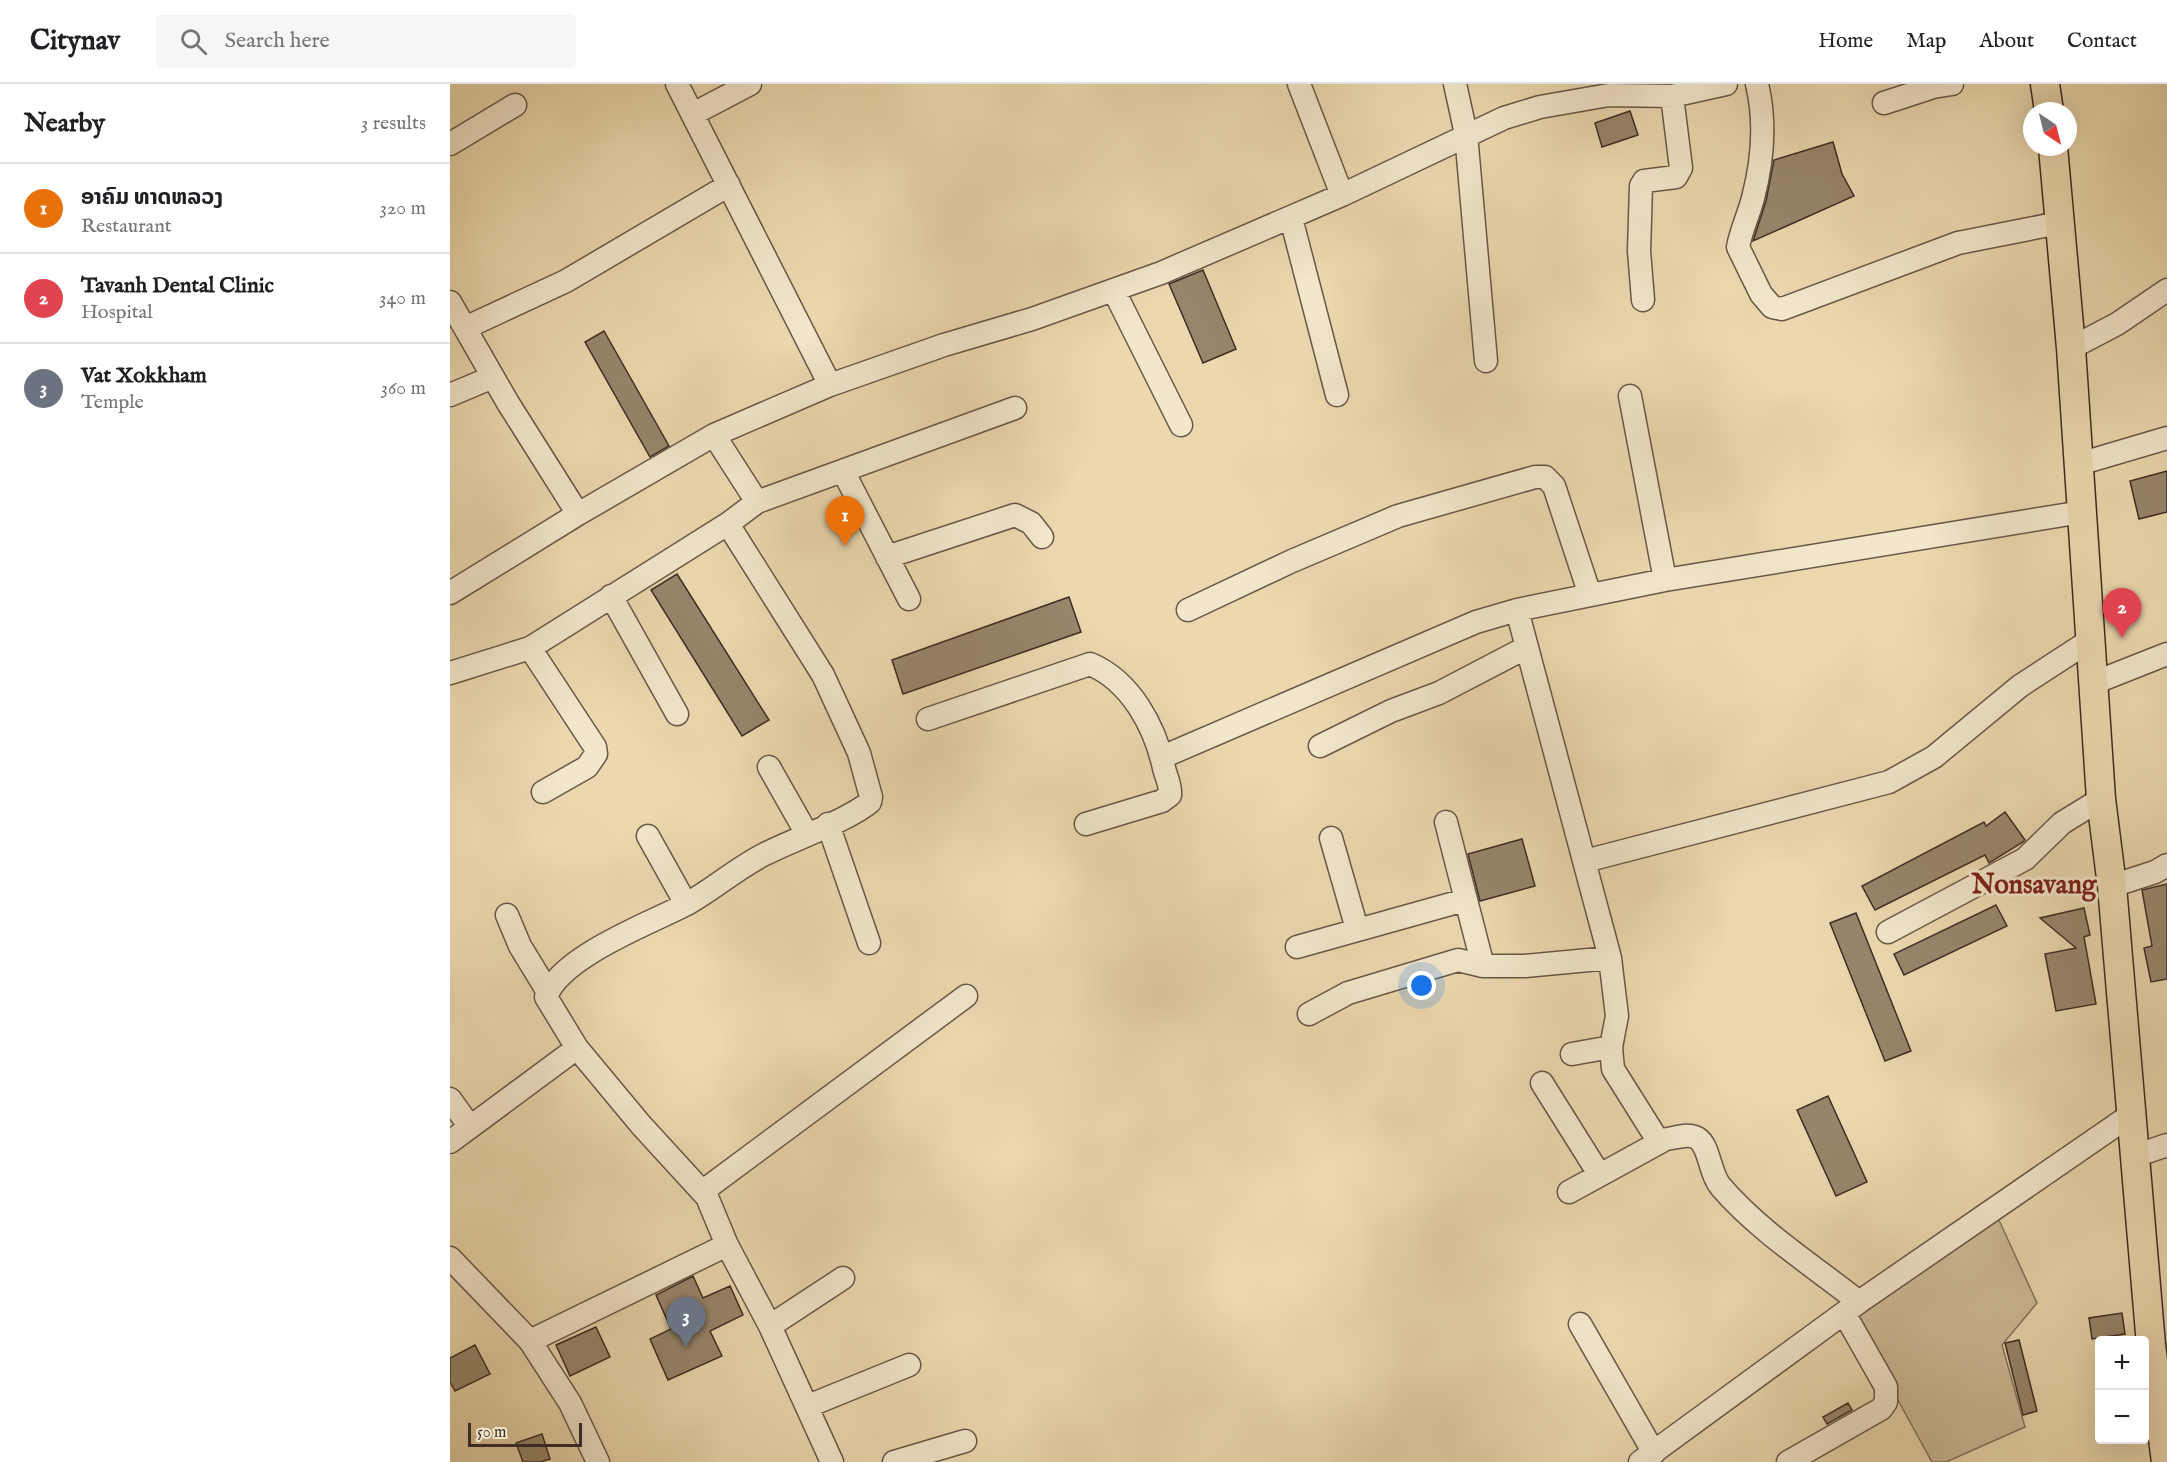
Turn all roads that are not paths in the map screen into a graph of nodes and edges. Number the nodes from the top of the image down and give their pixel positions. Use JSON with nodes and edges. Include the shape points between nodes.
{"nodes":[{"id":1,"x":677,"y":84,"type":"edge"},
{"id":2,"x":750,"y":84,"type":"edge"},
{"id":3,"x":1299,"y":84,"type":"edge"},
{"id":4,"x":1455,"y":84,"type":"edge"},
{"id":5,"x":1726,"y":84,"type":"edge"},
{"id":6,"x":1757,"y":84,"type":"edge"},
{"id":7,"x":1952,"y":84,"type":"edge"},
{"id":8,"x":2045,"y":84,"type":"edge"},
{"id":9,"x":1608,"y":90,"type":"edge"},
{"id":10,"x":1682,"y":91,"type":"edge"},
{"id":11,"x":2048,"y":102,"type":"edge"},
{"id":12,"x":1884,"y":103,"type":"dead end"},
{"id":13,"x":515,"y":105,"type":"dead end"},
{"id":14,"x":693,"y":114,"type":"junction"},
{"id":15,"x":1466,"y":134,"type":"junction"},
{"id":16,"x":450,"y":144,"type":"edge"},
{"id":17,"x":2054,"y":156,"type":"edge"},
{"id":18,"x":729,"y":185,"type":"junction"},
{"id":19,"x":1342,"y":195,"type":"junction"},
{"id":20,"x":1291,"y":218,"type":"junction"},
{"id":21,"x":2059,"y":223,"type":"junction"},
{"id":22,"x":2167,"y":290,"type":"edge"},
{"id":23,"x":1114,"y":291,"type":"junction"},
{"id":24,"x":1643,"y":300,"type":"dead end"},
{"id":25,"x":450,"y":302,"type":"edge"},
{"id":26,"x":465,"y":328,"type":"junction"},
{"id":27,"x":2071,"y":348,"type":"junction"},
{"id":28,"x":1486,"y":361,"type":"dead end"},
{"id":29,"x":493,"y":377,"type":"junction"},
{"id":30,"x":830,"y":386,"type":"junction"},
{"id":31,"x":450,"y":395,"type":"edge"},
{"id":32,"x":1337,"y":395,"type":"dead end"},
{"id":33,"x":1630,"y":396,"type":"dead end"},
{"id":34,"x":1015,"y":408,"type":"dead end"},
{"id":35,"x":1181,"y":425,"type":"dead end"},
{"id":36,"x":714,"y":435,"type":"junction"},
{"id":37,"x":2167,"y":438,"type":"edge"},
{"id":38,"x":2079,"y":464,"type":"junction"},
{"id":39,"x":843,"y":471,"type":"junction"},
{"id":40,"x":758,"y":502,"type":"junction"},
{"id":41,"x":2082,"y":512,"type":"junction"},
{"id":42,"x":578,"y":514,"type":"junction"},
{"id":43,"x":729,"y":524,"type":"junction"},
{"id":44,"x":1042,"y":537,"type":"dead end"},
{"id":45,"x":887,"y":557,"type":"junction"},
{"id":46,"x":1665,"y":580,"type":"junction"},
{"id":47,"x":450,"y":593,"type":"edge"},
{"id":48,"x":1590,"y":595,"type":"junction"},
{"id":49,"x":611,"y":596,"type":"junction"},
{"id":50,"x":909,"y":599,"type":"dead end"},
{"id":51,"x":1188,"y":610,"type":"dead end"},
{"id":52,"x":1517,"y":610,"type":"junction"},
{"id":53,"x":2089,"y":640,"type":"junction"},
{"id":54,"x":1527,"y":647,"type":"junction"},
{"id":55,"x":530,"y":648,"type":"junction"},
{"id":56,"x":2167,"y":654,"type":"edge"},
{"id":57,"x":450,"y":673,"type":"edge"},
{"id":58,"x":2091,"y":684,"type":"junction"},
{"id":59,"x":677,"y":714,"type":"dead end"},
{"id":60,"x":928,"y":719,"type":"dead end"},
{"id":61,"x":1320,"y":746,"type":"dead end"},
{"id":62,"x":1163,"y":759,"type":"junction"},
{"id":63,"x":769,"y":767,"type":"dead end"},
{"id":64,"x":543,"y":792,"type":"dead end"},
{"id":65,"x":2101,"y":799,"type":"junction"},
{"id":66,"x":1446,"y":822,"type":"dead end"},
{"id":67,"x":828,"y":824,"type":"junction"},
{"id":68,"x":1086,"y":824,"type":"dead end"},
{"id":69,"x":807,"y":834,"type":"junction"},
{"id":70,"x":648,"y":836,"type":"dead end"},
{"id":71,"x":1331,"y":838,"type":"dead end"},
{"id":72,"x":1585,"y":861,"type":"junction"},
{"id":73,"x":2167,"y":865,"type":"edge"},
{"id":74,"x":2112,"y":886,"type":"junction"},
{"id":75,"x":1465,"y":900,"type":"junction"},
{"id":76,"x":686,"y":904,"type":"junction"},
{"id":77,"x":507,"y":915,"type":"dead end"},
{"id":78,"x":1357,"y":929,"type":"junction"},
{"id":79,"x":1888,"y":932,"type":"dead end"},
{"id":80,"x":869,"y":944,"type":"dead end"},
{"id":81,"x":1297,"y":947,"type":"dead end"},
{"id":82,"x":1610,"y":958,"type":"junction"},
{"id":83,"x":1483,"y":966,"type":"junction"},
{"id":84,"x":548,"y":992,"type":"junction"},
{"id":85,"x":966,"y":996,"type":"dead end"},
{"id":86,"x":1309,"y":1014,"type":"dead end"},
{"id":87,"x":1611,"y":1047,"type":"junction"},
{"id":88,"x":577,"y":1048,"type":"junction"},
{"id":89,"x":1572,"y":1054,"type":"dead end"},
{"id":90,"x":1542,"y":1083,"type":"dead end"},
{"id":91,"x":450,"y":1099,"type":"edge"},
{"id":92,"x":2132,"y":1114,"type":"junction"},
{"id":93,"x":470,"y":1127,"type":"junction"},
{"id":94,"x":1662,"y":1141,"type":"junction"},
{"id":95,"x":450,"y":1142,"type":"edge"},
{"id":96,"x":2167,"y":1145,"type":"edge"},
{"id":97,"x":2135,"y":1156,"type":"junction"},
{"id":98,"x":1599,"y":1174,"type":"junction"},
{"id":99,"x":703,"y":1191,"type":"junction"},
{"id":100,"x":1569,"y":1192,"type":"dead end"},
{"id":101,"x":727,"y":1245,"type":"junction"},
{"id":102,"x":450,"y":1258,"type":"edge"},
{"id":103,"x":843,"y":1278,"type":"dead end"},
{"id":104,"x":1852,"y":1307,"type":"junction"},
{"id":105,"x":1580,"y":1324,"type":"dead end"},
{"id":106,"x":770,"y":1326,"type":"junction"},
{"id":107,"x":530,"y":1341,"type":"junction"},
{"id":108,"x":909,"y":1365,"type":"dead end"},
{"id":109,"x":808,"y":1406,"type":"junction"},
{"id":110,"x":965,"y":1440,"type":"dead end"},
{"id":111,"x":1647,"y":1458,"type":"edge"},
{"id":112,"x":598,"y":1462,"type":"edge"},
{"id":113,"x":832,"y":1462,"type":"edge"},
{"id":114,"x":894,"y":1462,"type":"edge"},
{"id":115,"x":1788,"y":1462,"type":"edge"},
{"id":116,"x":2166,"y":1462,"type":"edge"}],
"edges":[{"from":1,"to":14,"type":"street"},
{"from":2,"to":14,"type":"street"},
{"from":3,"to":19,"type":"street"},
{"from":4,"to":15,"type":"street"},
{"from":5,"to":10,"type":"street"},
{"from":6,"to":21,"type":"street","via":[[1764,113],[1762,143],[1753,197],[1738,247],[1761,294],[1772,307],[1782,309],[1958,243]]},
{"from":7,"to":12,"type":"street"},
{"from":8,"to":11,"type":"main road"},
{"from":9,"to":10,"type":"street"},
{"from":9,"to":15,"type":"street","via":[[1540,107]]},
{"from":10,"to":24,"type":"street","via":[[1681,168],[1676,177],[1644,180],[1641,186],[1639,251]]},
{"from":13,"to":16,"type":"street"},
{"from":14,"to":18,"type":"street"},
{"from":15,"to":19,"type":"street"},
{"from":15,"to":28,"type":"street"},
{"from":17,"to":21,"type":"main road"},
{"from":18,"to":26,"type":"street","via":[[566,281]]},
{"from":18,"to":30,"type":"street"},
{"from":19,"to":20,"type":"street"},
{"from":20,"to":23,"type":"street"},
{"from":20,"to":32,"type":"street"},
{"from":21,"to":27,"type":"main road"},
{"from":22,"to":27,"type":"street","via":[[2117,324]]},
{"from":23,"to":30,"type":"street"},
{"from":23,"to":35,"type":"street"},
{"from":25,"to":26,"type":"street"},
{"from":26,"to":29,"type":"street"},
{"from":27,"to":38,"type":"main road"},
{"from":29,"to":31,"type":"street"},
{"from":29,"to":42,"type":"street"},
{"from":30,"to":36,"type":"street"},
{"from":33,"to":46,"type":"street"},
{"from":34,"to":39,"type":"street"},
{"from":36,"to":40,"type":"street"},
{"from":36,"to":42,"type":"street"},
{"from":37,"to":38,"type":"street"},
{"from":38,"to":41,"type":"main road"},
{"from":39,"to":40,"type":"street"},
{"from":39,"to":45,"type":"street"},
{"from":40,"to":43,"type":"street"},
{"from":41,"to":46,"type":"street"},
{"from":41,"to":53,"type":"main road"},
{"from":42,"to":47,"type":"street"},
{"from":43,"to":49,"type":"street"},
{"from":43,"to":67,"type":"street","via":[[823,675],[859,753],[870,802]]},
{"from":44,"to":45,"type":"street","via":[[1030,523],[1015,515]]},
{"from":45,"to":50,"type":"street"},
{"from":46,"to":48,"type":"street"},
{"from":48,"to":51,"type":"street","via":[[1554,486],[1545,477],[1535,477],[1398,516]]},
{"from":48,"to":52,"type":"street"},
{"from":49,"to":55,"type":"street"},
{"from":49,"to":59,"type":"street"},
{"from":52,"to":54,"type":"street"},
{"from":52,"to":62,"type":"street","via":[[1476,622]]},
{"from":53,"to":58,"type":"main road"},
{"from":53,"to":72,"type":"street","via":[[2020,686],[1934,757],[1888,783]]},
{"from":54,"to":61,"type":"street","via":[[1438,693]]},
{"from":54,"to":72,"type":"street"},
{"from":55,"to":57,"type":"street"},
{"from":55,"to":64,"type":"street","via":[[596,754],[587,767]]},
{"from":56,"to":58,"type":"street"},
{"from":58,"to":65,"type":"main road"},
{"from":60,"to":62,"type":"street","via":[[1090,664],[1105,670],[1139,706]]},
{"from":62,"to":68,"type":"street","via":[[1170,795],[1162,801]]},
{"from":63,"to":69,"type":"street"},
{"from":65,"to":74,"type":"main road"},
{"from":65,"to":79,"type":"street","via":[[2062,823],[2025,859]]},
{"from":66,"to":75,"type":"street"},
{"from":67,"to":69,"type":"street"},
{"from":67,"to":80,"type":"street"},
{"from":69,"to":76,"type":"street","via":[[760,857]]},
{"from":70,"to":76,"type":"street"},
{"from":71,"to":78,"type":"street"},
{"from":72,"to":82,"type":"street"},
{"from":73,"to":74,"type":"street"},
{"from":74,"to":92,"type":"main road"},
{"from":75,"to":78,"type":"street"},
{"from":75,"to":83,"type":"street"},
{"from":76,"to":84,"type":"street","via":[[619,936],[567,970],[550,985]]},
{"from":77,"to":84,"type":"street","via":[[520,946]]},
{"from":78,"to":81,"type":"street"},
{"from":82,"to":83,"type":"street"},
{"from":82,"to":87,"type":"street","via":[[1617,1016]]},
{"from":83,"to":86,"type":"street","via":[[1458,960],[1348,993]]},
{"from":84,"to":88,"type":"street","via":[[548,1003]]},
{"from":85,"to":99,"type":"street"},
{"from":87,"to":89,"type":"street"},
{"from":87,"to":94,"type":"street","via":[[1613,1069],[1656,1139]]},
{"from":88,"to":93,"type":"street"},
{"from":88,"to":99,"type":"street"},
{"from":90,"to":98,"type":"street"},
{"from":91,"to":93,"type":"street"},
{"from":92,"to":97,"type":"main road"},
{"from":92,"to":104,"type":"street"},
{"from":93,"to":95,"type":"street"},
{"from":94,"to":98,"type":"street"},
{"from":94,"to":104,"type":"street","via":[[1687,1136],[1700,1140],[1715,1180],[1743,1211]]},
{"from":96,"to":97,"type":"street"},
{"from":97,"to":116,"type":"main road","via":[[2151,1345]]},
{"from":98,"to":100,"type":"street"},
{"from":99,"to":101,"type":"street"},
{"from":101,"to":106,"type":"street"},
{"from":101,"to":107,"type":"street"},
{"from":102,"to":107,"type":"street"},
{"from":103,"to":106,"type":"street"},
{"from":104,"to":111,"type":"street"},
{"from":104,"to":115,"type":"street","via":[[1886,1387],[1886,1402],[1881,1409]]},
{"from":105,"to":111,"type":"street"},
{"from":106,"to":109,"type":"street"},
{"from":107,"to":112,"type":"street","via":[[570,1402]]},
{"from":108,"to":109,"type":"street"},
{"from":109,"to":113,"type":"street"},
{"from":110,"to":114,"type":"street"}]}
